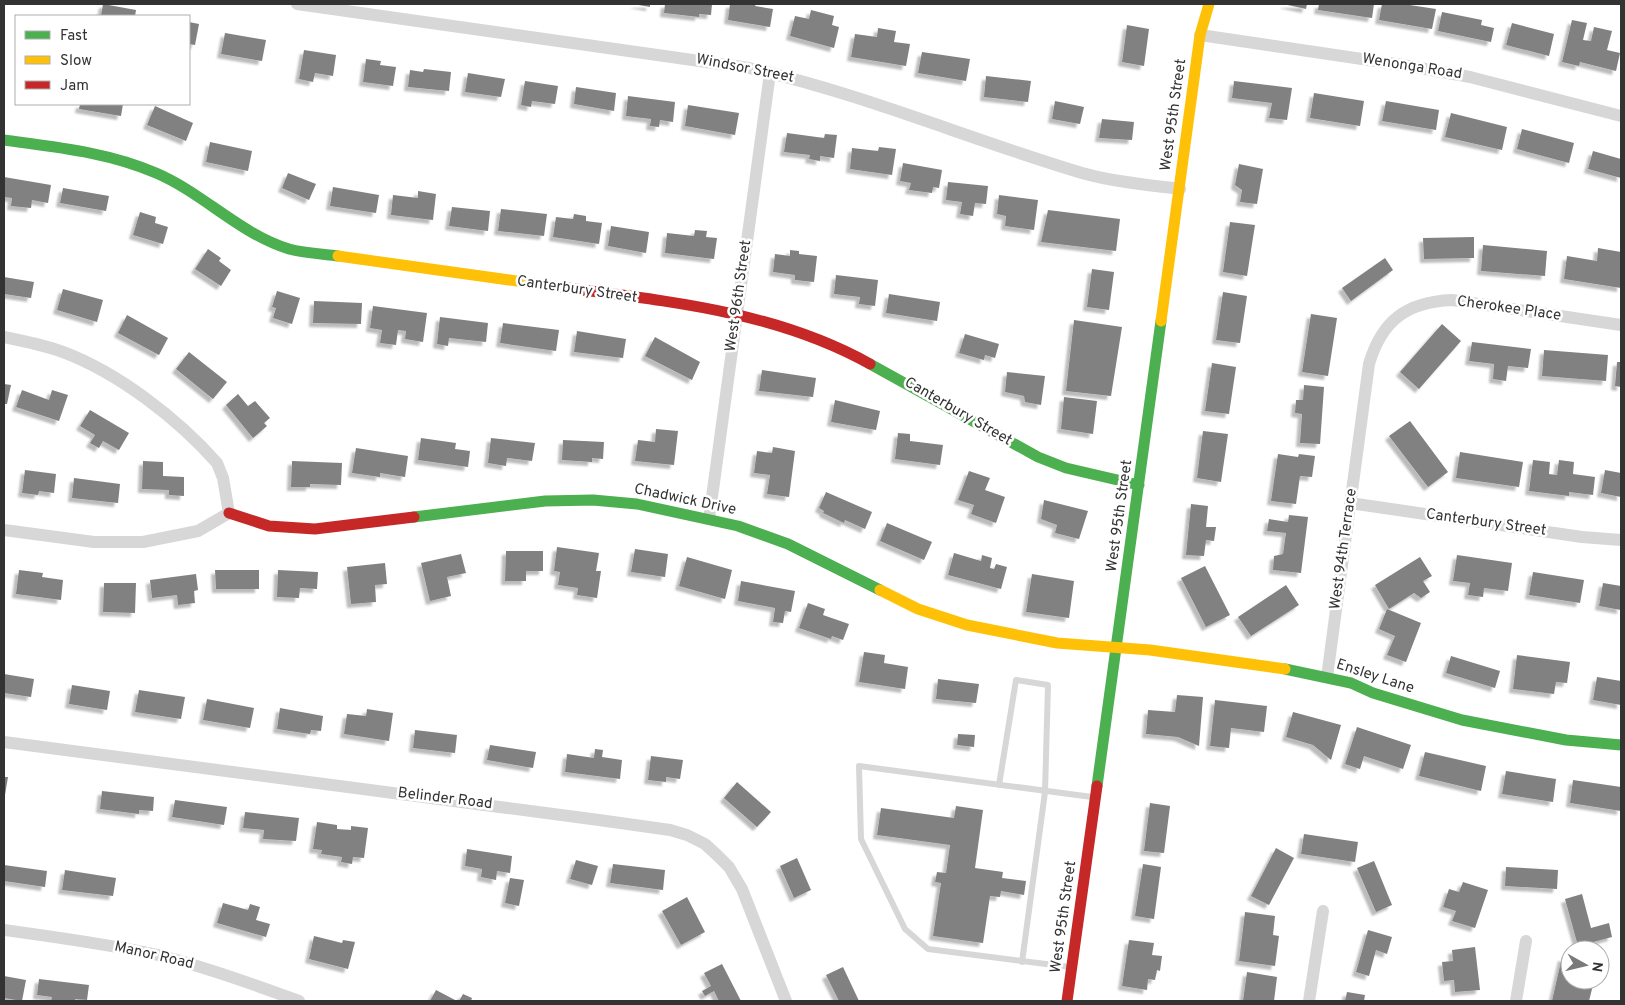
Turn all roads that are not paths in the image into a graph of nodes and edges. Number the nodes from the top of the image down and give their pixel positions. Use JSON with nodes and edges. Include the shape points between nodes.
{"nodes":[{"id":1,"x":297,"y":4,"type":"edge"},
{"id":2,"x":1197,"y":4,"type":"edge"},
{"id":3,"x":1208,"y":4,"type":"edge"},
{"id":4,"x":1200,"y":35,"type":"junction"},
{"id":5,"x":770,"y":73,"type":"junction"},
{"id":6,"x":1621,"y":116,"type":"edge"},
{"id":7,"x":4,"y":140,"type":"edge"},
{"id":8,"x":1180,"y":189,"type":"junction"},
{"id":9,"x":737,"y":314,"type":"junction"},
{"id":10,"x":1621,"y":324,"type":"edge"},
{"id":11,"x":4,"y":337,"type":"edge"},
{"id":12,"x":1361,"y":421,"type":"joint"},
{"id":13,"x":1139,"y":485,"type":"junction"},
{"id":14,"x":1350,"y":503,"type":"junction"},
{"id":15,"x":229,"y":513,"type":"junction"},
{"id":16,"x":709,"y":519,"type":"junction"},
{"id":17,"x":4,"y":530,"type":"edge"},
{"id":18,"x":1621,"y":540,"type":"edge"},
{"id":19,"x":1117,"y":647,"type":"junction"},
{"id":20,"x":1327,"y":676,"type":"junction"},
{"id":21,"x":4,"y":742,"type":"edge"},
{"id":22,"x":1621,"y":745,"type":"edge"},
{"id":23,"x":999,"y":785,"type":"junction"},
{"id":24,"x":1045,"y":792,"type":"junction"},
{"id":25,"x":1096,"y":797,"type":"junction"},
{"id":26,"x":1323,"y":911,"type":"dead end"},
{"id":27,"x":4,"y":930,"type":"edge"},
{"id":28,"x":1526,"y":941,"type":"dead end"},
{"id":29,"x":1022,"y":962,"type":"junction"},
{"id":30,"x":1072,"y":968,"type":"junction"},
{"id":31,"x":299,"y":1001,"type":"edge"},
{"id":32,"x":786,"y":1001,"type":"edge"},
{"id":33,"x":1068,"y":1001,"type":"edge"},
{"id":34,"x":1309,"y":1001,"type":"edge"},
{"id":35,"x":1516,"y":1001,"type":"edge"}],
"edges":[{"from":1,"to":5,"type":"street","name":"Windsor Street","via":[[714,62]]},
{"from":2,"to":4,"type":"street","name":"West 95th Street"},
{"from":3,"to":4,"type":"street","name":"West 95th Street"},
{"from":4,"to":6,"type":"street","name":"Wenonga Road","via":[[1470,77]]},
{"from":4,"to":8,"type":"street","name":"West 95th Street"},
{"from":5,"to":8,"type":"street","name":"Windsor Street","via":[[889,107],[1083,173]]},
{"from":5,"to":9,"type":"street","name":"West 96th Street"},
{"from":7,"to":9,"type":"street","name":"Canterbury Street","via":[[123,160],[194,193],[251,232],[289,249]]},
{"from":8,"to":13,"type":"street","name":"West 95th Street"},
{"from":9,"to":13,"type":"street","name":"Canterbury Street","via":[[777,324],[843,349],[1038,457],[1066,468]]},
{"from":9,"to":16,"type":"street","name":"West 96th Street"},
{"from":10,"to":12,"type":"street","name":"Cherokee Place","via":[[1452,300],[1414,306],[1389,324],[1374,347]]},
{"from":11,"to":15,"type":"street","via":[[62,352],[93,365],[146,400],[217,463],[224,478]]},
{"from":12,"to":14,"type":"street","name":"West 94th Terrace"},
{"from":13,"to":19,"type":"street","name":"West 95th Street"},
{"from":14,"to":18,"type":"street","name":"Canterbury Street"},
{"from":14,"to":20,"type":"street","name":"West 94th Terrace"},
{"from":15,"to":16,"type":"street","name":"Chadwick Drive","via":[[269,526],[316,529],[500,505],[593,500],[637,504]]},
{"from":15,"to":17,"type":"street","via":[[198,531],[143,542],[94,542]]},
{"from":16,"to":19,"type":"street","name":"Chadwick Drive","via":[[788,544],[918,609],[967,625],[1057,643]]},
{"from":19,"to":20,"type":"street","name":"Ensley Lane"},
{"from":19,"to":25,"type":"street","name":"West 95th Street"},
{"from":20,"to":22,"type":"street","name":"Ensley Lane","via":[[1462,720],[1566,740]]},
{"from":21,"to":32,"type":"street","name":"Belinder Road","via":[[600,820],[687,835],[705,844],[729,867],[742,889]]},
{"from":23,"to":24,"type":"lane"},
{"from":23,"to":24,"type":"lane","via":[[1016,680],[1048,685]]},
{"from":23,"to":29,"type":"lane","via":[[859,766],[861,839],[905,929],[928,949]]},
{"from":24,"to":25,"type":"lane"},
{"from":24,"to":29,"type":"lane"},
{"from":25,"to":30,"type":"street","name":"West 95th Street"},
{"from":26,"to":34,"type":"street"},
{"from":27,"to":31,"type":"street","name":"Manor Road","via":[[158,955],[246,981]]},
{"from":28,"to":35,"type":"street"},
{"from":29,"to":30,"type":"lane"},
{"from":30,"to":33,"type":"street","name":"West 95th Street"}]}
